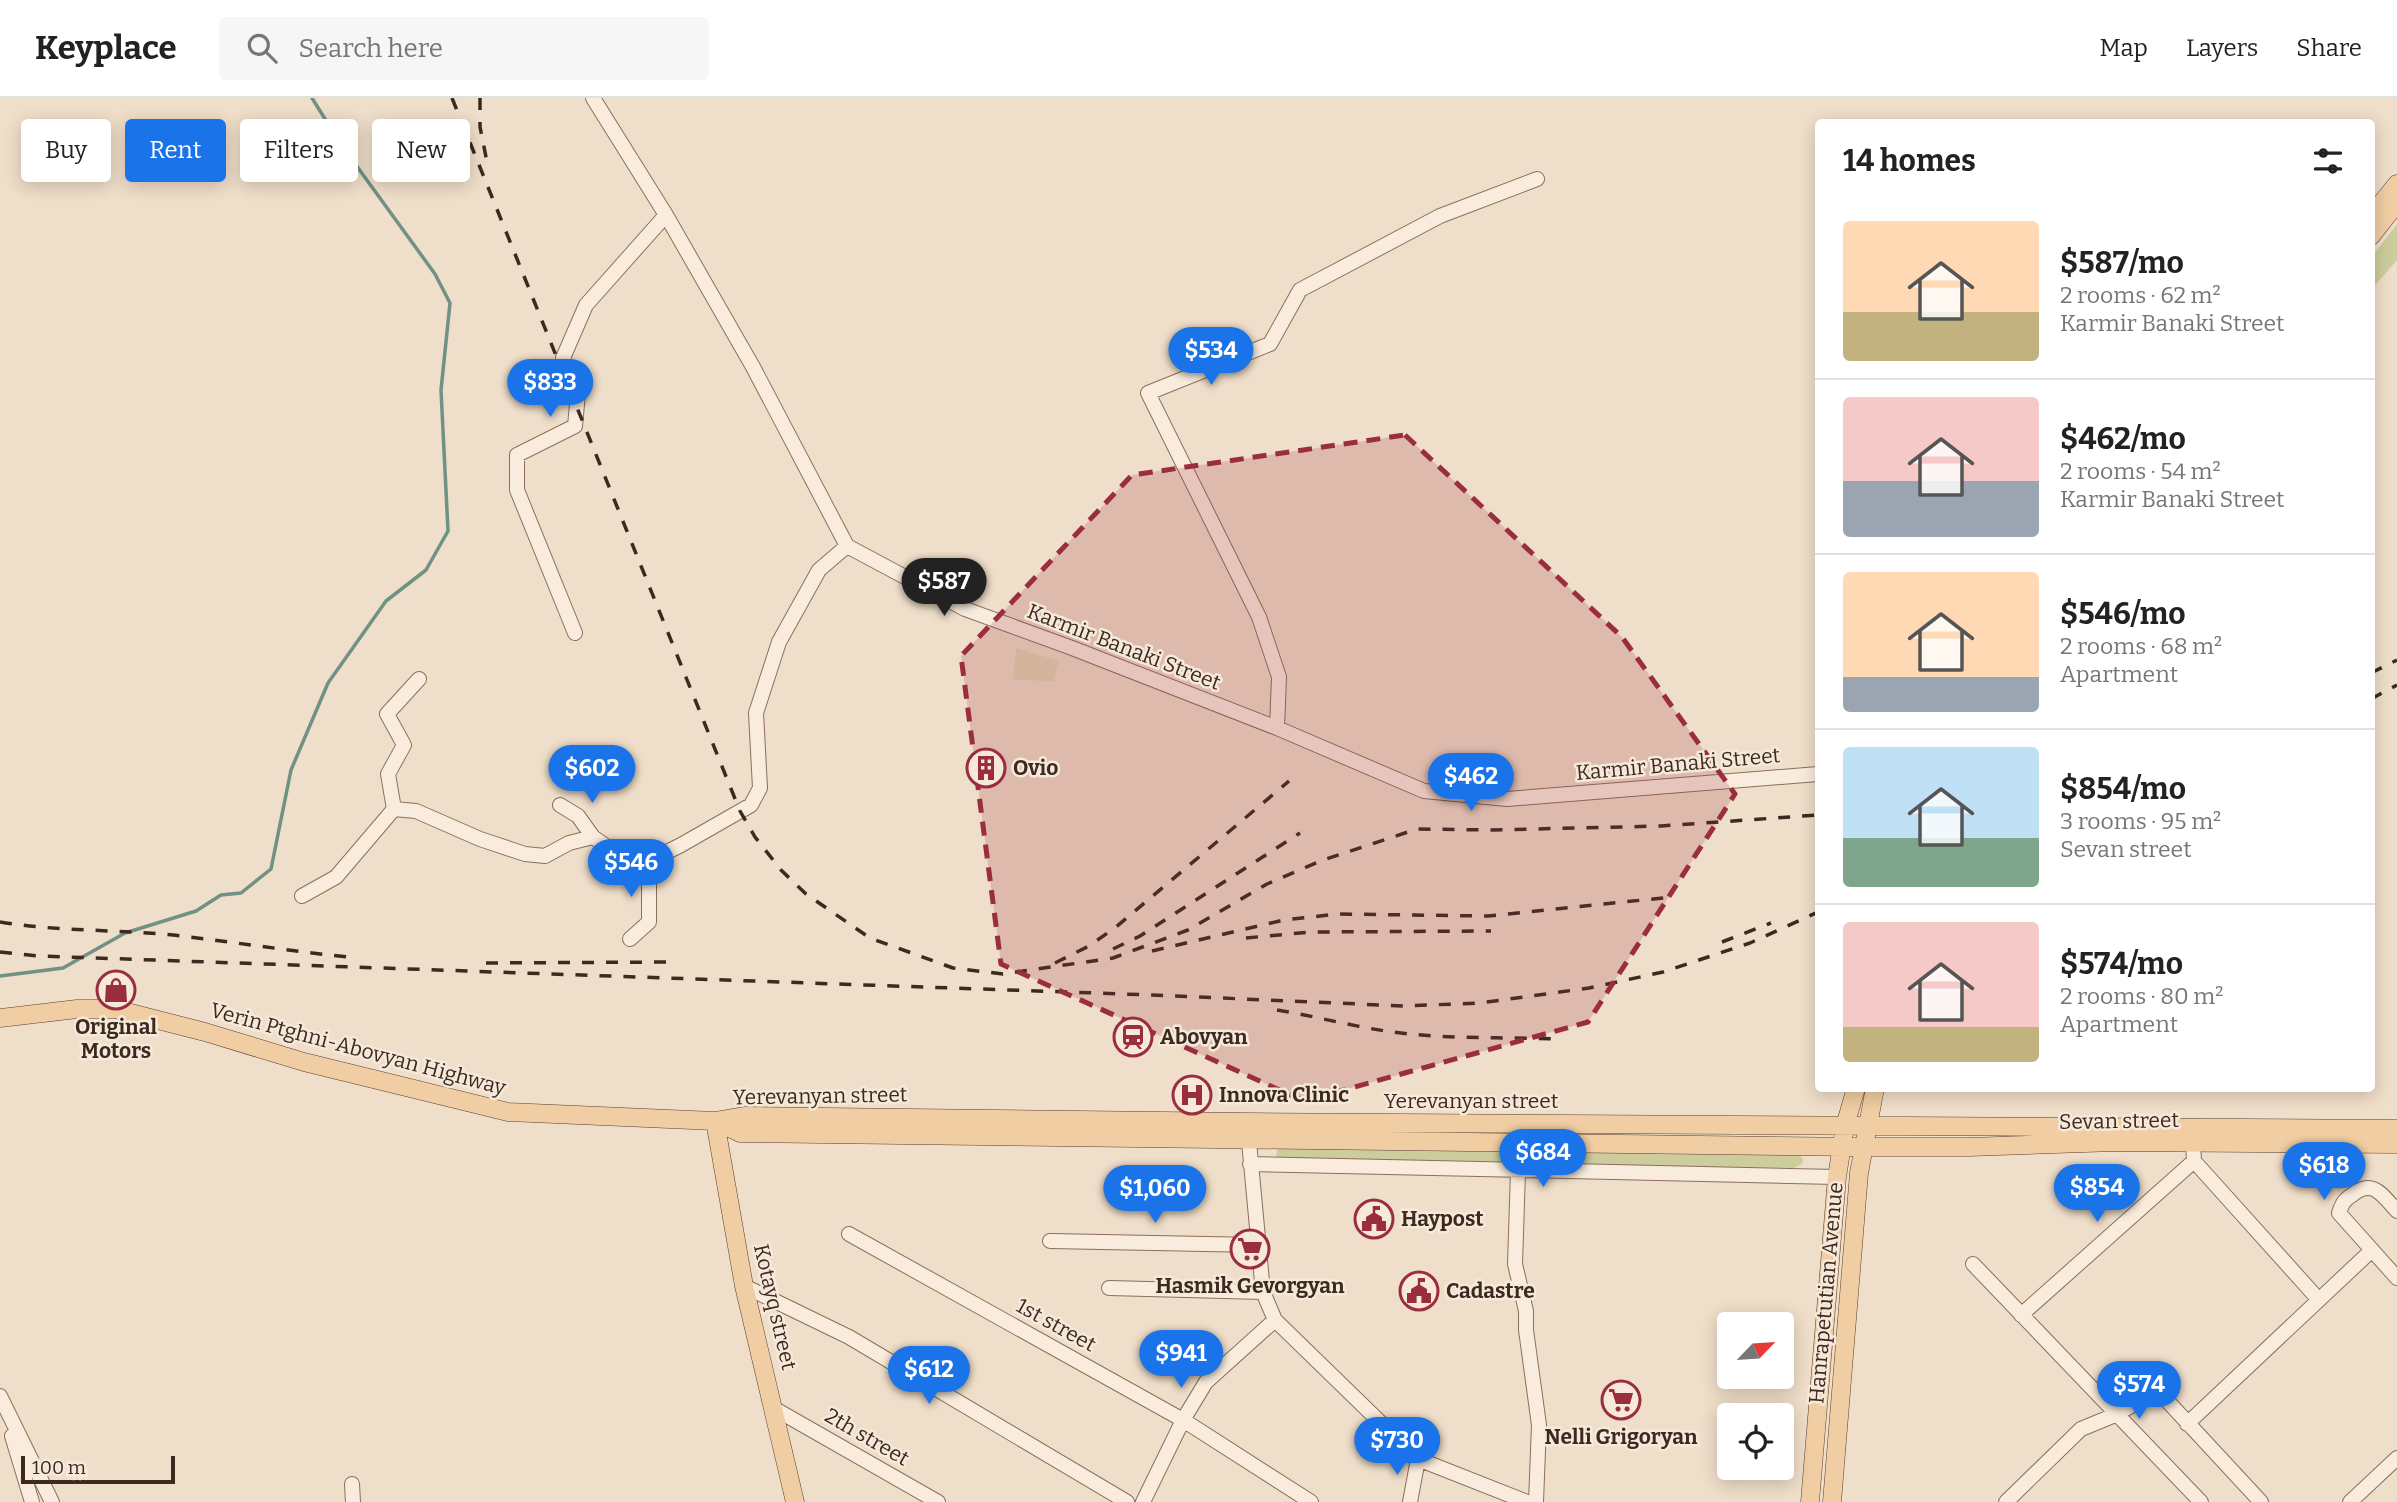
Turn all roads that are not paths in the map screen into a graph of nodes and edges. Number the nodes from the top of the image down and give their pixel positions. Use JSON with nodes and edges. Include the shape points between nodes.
{"nodes":[{"id":1,"x":593,"y":98,"type":"edge"},
{"id":2,"x":1537,"y":179,"type":"dead end"},
{"id":3,"x":2397,"y":184,"type":"edge"},
{"id":4,"x":2397,"y":203,"type":"edge"},
{"id":5,"x":2375,"y":211,"type":"edge"},
{"id":6,"x":666,"y":215,"type":"junction"},
{"id":7,"x":2375,"y":231,"type":"edge"},
{"id":8,"x":847,"y":546,"type":"junction"},
{"id":9,"x":575,"y":633,"type":"dead end"},
{"id":10,"x":419,"y":679,"type":"dead end"},
{"id":11,"x":1277,"y":728,"type":"junction"},
{"id":12,"x":1815,"y":774,"type":"edge"},
{"id":13,"x":561,"y":805,"type":"dead end"},
{"id":14,"x":394,"y":809,"type":"junction"},
{"id":15,"x":593,"y":837,"type":"junction"},
{"id":16,"x":645,"y":863,"type":"junction"},
{"id":17,"x":302,"y":896,"type":"dead end"},
{"id":18,"x":630,"y":940,"type":"dead end"},
{"id":19,"x":35,"y":1015,"type":"junction"},
{"id":20,"x":0,"y":1018,"type":"edge"},
{"id":21,"x":0,"y":1031,"type":"edge"},
{"id":22,"x":1855,"y":1092,"type":"edge"},
{"id":23,"x":1874,"y":1092,"type":"edge"},
{"id":24,"x":715,"y":1121,"type":"junction"},
{"id":25,"x":1844,"y":1126,"type":"junction"},
{"id":26,"x":1866,"y":1127,"type":"junction"},
{"id":27,"x":2397,"y":1129,"type":"edge"},
{"id":28,"x":1247,"y":1131,"type":"junction"},
{"id":29,"x":2193,"y":1143,"type":"junction"},
{"id":30,"x":2397,"y":1143,"type":"edge"},
{"id":31,"x":1841,"y":1146,"type":"junction"},
{"id":32,"x":1863,"y":1147,"type":"junction"},
{"id":33,"x":2194,"y":1161,"type":"junction"},
{"id":34,"x":1250,"y":1164,"type":"junction"},
{"id":35,"x":1518,"y":1171,"type":"junction"},
{"id":36,"x":1837,"y":1177,"type":"junction"},
{"id":37,"x":2397,"y":1210,"type":"edge"},
{"id":38,"x":849,"y":1234,"type":"dead end"},
{"id":39,"x":1050,"y":1241,"type":"dead end"},
{"id":40,"x":1258,"y":1245,"type":"junction"},
{"id":41,"x":2372,"y":1250,"type":"junction"},
{"id":42,"x":1972,"y":1264,"type":"dead end"},
{"id":43,"x":2397,"y":1278,"type":"edge"},
{"id":44,"x":744,"y":1286,"type":"junction"},
{"id":45,"x":1109,"y":1288,"type":"dead end"},
{"id":46,"x":1263,"y":1292,"type":"junction"},
{"id":47,"x":2319,"y":1300,"type":"junction"},
{"id":48,"x":2021,"y":1315,"type":"junction"},
{"id":49,"x":1275,"y":1320,"type":"junction"},
{"id":50,"x":1,"y":1398,"type":"edge"},
{"id":51,"x":775,"y":1409,"type":"junction"},
{"id":52,"x":2115,"y":1415,"type":"junction"},
{"id":53,"x":1183,"y":1420,"type":"junction"},
{"id":54,"x":2187,"y":1424,"type":"junction"},
{"id":55,"x":2397,"y":1458,"type":"edge"},
{"id":56,"x":1418,"y":1459,"type":"junction"},
{"id":57,"x":352,"y":1484,"type":"dead end"},
{"id":58,"x":32,"y":1502,"type":"edge"},
{"id":59,"x":52,"y":1502,"type":"edge"},
{"id":60,"x":354,"y":1502,"type":"edge"},
{"id":61,"x":795,"y":1502,"type":"edge"},
{"id":62,"x":938,"y":1502,"type":"edge"},
{"id":63,"x":1127,"y":1502,"type":"edge"},
{"id":64,"x":1143,"y":1502,"type":"edge"},
{"id":65,"x":1311,"y":1502,"type":"edge"},
{"id":66,"x":1410,"y":1502,"type":"edge"},
{"id":67,"x":1527,"y":1502,"type":"edge"},
{"id":68,"x":1536,"y":1502,"type":"edge"},
{"id":69,"x":1810,"y":1502,"type":"edge"},
{"id":70,"x":1832,"y":1502,"type":"edge"},
{"id":71,"x":2006,"y":1502,"type":"edge"},
{"id":72,"x":2201,"y":1502,"type":"edge"},
{"id":73,"x":2261,"y":1502,"type":"edge"},
{"id":74,"x":2350,"y":1502,"type":"edge"}],
"edges":[{"from":1,"to":6,"type":"street"},
{"from":2,"to":11,"type":"street","via":[[1440,216],[1300,290],[1270,344],[1148,393],[1259,617],[1279,677]]},
{"from":3,"to":5,"type":"main road"},
{"from":4,"to":7,"type":"main road"},
{"from":6,"to":8,"type":"street"},
{"from":6,"to":9,"type":"street","via":[[586,305],[564,358],[578,393],[575,426],[517,455],[517,490]]},
{"from":8,"to":11,"type":"street","name":"Karmir Banaki Street","via":[[965,609]]},
{"from":8,"to":16,"type":"street","via":[[819,570],[779,642],[756,713],[760,788],[751,804]]},
{"from":10,"to":14,"type":"street","via":[[387,714],[404,745],[388,774]]},
{"from":11,"to":12,"type":"street","name":"Karmir Banaki Street","via":[[1424,791],[1507,799]]},
{"from":13,"to":15,"type":"street","via":[[578,816]]},
{"from":14,"to":15,"type":"street","via":[[416,811],[525,854],[545,856]]},
{"from":14,"to":17,"type":"street","via":[[336,877]]},
{"from":15,"to":16,"type":"street","via":[[613,851]]},
{"from":16,"to":18,"type":"street","via":[[649,922]]},
{"from":19,"to":20,"type":"main road","name":"Verin Ptghni-Abovyan Highway"},
{"from":19,"to":21,"type":"main road","name":"Verin Ptghni-Abovyan Highway"},
{"from":19,"to":24,"type":"main road","name":"Verin Ptghni-Abovyan Highway","via":[[115,1009],[303,1062],[508,1112]]},
{"from":22,"to":25,"type":"main road","name":"Hanrapetutian Avenue"},
{"from":23,"to":26,"type":"main road","name":"Hanrapetutian Avenue"},
{"from":24,"to":28,"type":"main road","name":"Yerevanyan street","via":[[758,1116]]},
{"from":24,"to":44,"type":"main road","name":"Kotayq street"},
{"from":25,"to":26,"type":"main road","name":"Sevan street"},
{"from":25,"to":28,"type":"main road","name":"Yerevanyan street"},
{"from":25,"to":31,"type":"main road","name":"Hanrapetutian Avenue"},
{"from":26,"to":27,"type":"main road","name":"Sevan street"},
{"from":26,"to":32,"type":"main road","name":"Hanrapetutian Avenue"},
{"from":28,"to":31,"type":"main road","name":"Yerevanyan street"},
{"from":28,"to":34,"type":"street"},
{"from":29,"to":30,"type":"main road","name":"Sevan street"},
{"from":29,"to":32,"type":"main road","name":"Sevan street"},
{"from":29,"to":33,"type":"street"},
{"from":31,"to":32,"type":"main road","name":"Sevan street"},
{"from":31,"to":36,"type":"main road","name":"Hanrapetutian Avenue"},
{"from":32,"to":70,"type":"main road","name":"Hanrapetutian Avenue"},
{"from":33,"to":47,"type":"street"},
{"from":33,"to":48,"type":"street"},
{"from":34,"to":35,"type":"street"},
{"from":34,"to":40,"type":"street"},
{"from":35,"to":36,"type":"street"},
{"from":35,"to":68,"type":"street","via":[[1515,1264],[1526,1311],[1539,1424]]},
{"from":36,"to":69,"type":"main road","name":"Hanrapetutian Avenue"},
{"from":37,"to":41,"type":"street","via":[[2368,1186],[2343,1201],[2339,1213]]},
{"from":38,"to":53,"type":"street","name":"1st street"},
{"from":39,"to":40,"type":"street"},
{"from":40,"to":46,"type":"street"},
{"from":41,"to":43,"type":"street"},
{"from":41,"to":47,"type":"street"},
{"from":42,"to":48,"type":"street"},
{"from":44,"to":51,"type":"main road","name":"Kotayq street"},
{"from":44,"to":63,"type":"street","via":[[849,1337]]},
{"from":45,"to":46,"type":"street"},
{"from":46,"to":49,"type":"street"},
{"from":47,"to":54,"type":"street"},
{"from":48,"to":52,"type":"street"},
{"from":49,"to":53,"type":"street","via":[[1206,1382]]},
{"from":49,"to":56,"type":"street"},
{"from":50,"to":58,"type":"street"},
{"from":50,"to":59,"type":"street"},
{"from":51,"to":61,"type":"main road","name":"Kotayq street"},
{"from":51,"to":62,"type":"street","name":"2th street"},
{"from":52,"to":54,"type":"street","via":[[2160,1393]]},
{"from":52,"to":71,"type":"street","via":[[2081,1429]]},
{"from":52,"to":72,"type":"street"},
{"from":53,"to":64,"type":"street"},
{"from":53,"to":65,"type":"street","name":"1st street"},
{"from":54,"to":73,"type":"street"},
{"from":55,"to":74,"type":"street"},
{"from":56,"to":66,"type":"street"},
{"from":56,"to":67,"type":"street"},
{"from":57,"to":60,"type":"street"}]}
